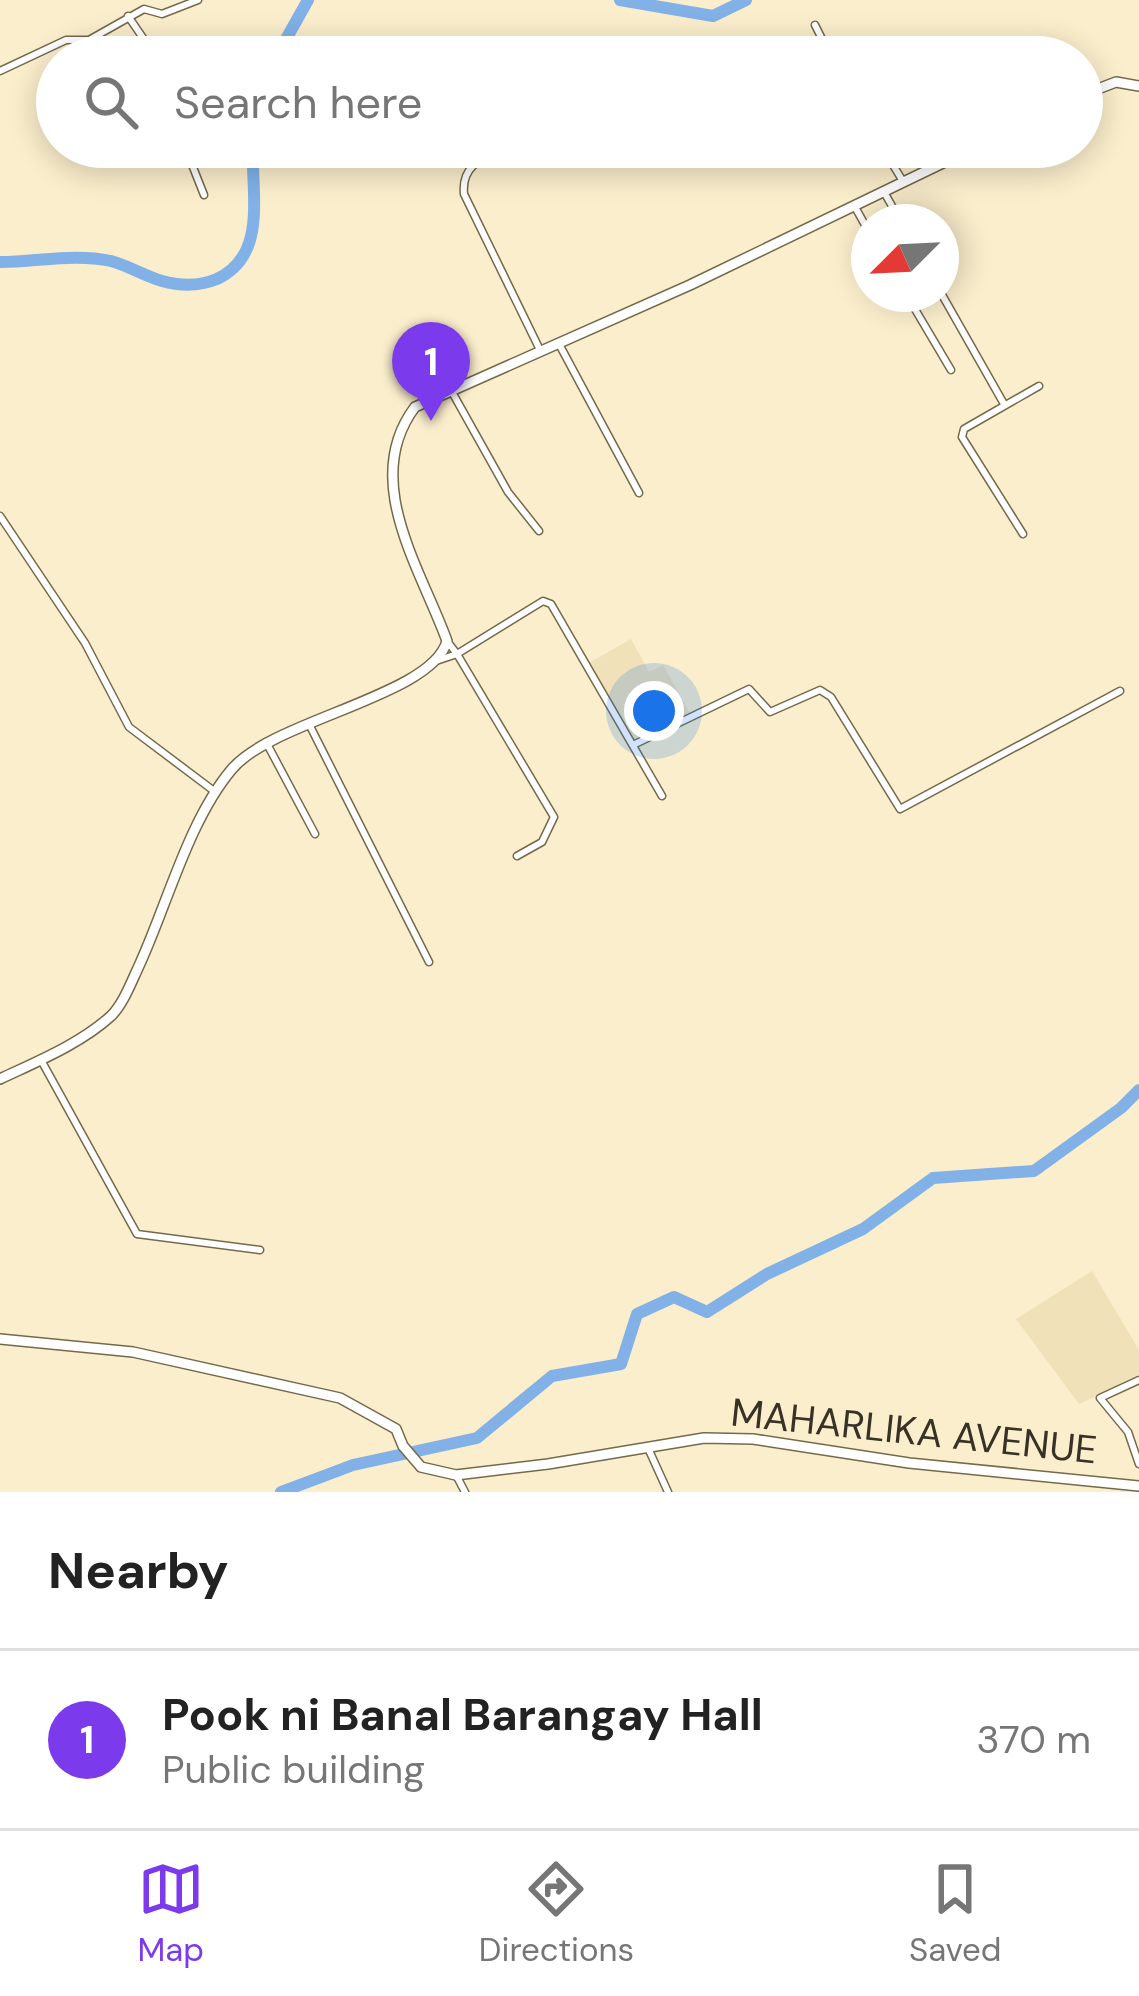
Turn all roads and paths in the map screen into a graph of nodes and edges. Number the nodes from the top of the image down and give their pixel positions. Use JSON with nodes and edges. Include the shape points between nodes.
{"nodes":[{"id":1,"x":198,"y":0,"type":"edge"},
{"id":2,"x":128,"y":16,"type":"junction"},
{"id":3,"x":815,"y":25,"type":"dead end"},
{"id":4,"x":96,"y":36,"type":"edge"},
{"id":5,"x":142,"y":36,"type":"edge"},
{"id":6,"x":820,"y":36,"type":"edge"},
{"id":7,"x":36,"y":54,"type":"edge"},
{"id":8,"x":0,"y":71,"type":"edge"},
{"id":9,"x":1139,"y":86,"type":"edge"},
{"id":10,"x":1103,"y":87,"type":"edge"},
{"id":11,"x":193,"y":168,"type":"edge"},
{"id":12,"x":470,"y":168,"type":"edge"},
{"id":13,"x":895,"y":168,"type":"edge"},
{"id":14,"x":934,"y":168,"type":"edge"},
{"id":15,"x":904,"y":183,"type":"junction"},
{"id":16,"x":884,"y":192,"type":"junction"},
{"id":17,"x":204,"y":195,"type":"dead end"},
{"id":18,"x":861,"y":204,"type":"edge"},
{"id":19,"x":891,"y":204,"type":"edge"},
{"id":20,"x":851,"y":209,"type":"edge"},
{"id":21,"x":917,"y":312,"type":"edge"},
{"id":22,"x":952,"y":312,"type":"edge"},
{"id":23,"x":559,"y":344,"type":"junction"},
{"id":24,"x":541,"y":352,"type":"junction"},
{"id":25,"x":952,"y":370,"type":"dead end"},
{"id":26,"x":1039,"y":386,"type":"dead end"},
{"id":27,"x":451,"y":391,"type":"junction"},
{"id":28,"x":1005,"y":406,"type":"junction"},
{"id":29,"x":638,"y":493,"type":"dead end"},
{"id":30,"x":0,"y":516,"type":"edge"},
{"id":31,"x":539,"y":531,"type":"dead end"},
{"id":32,"x":1023,"y":534,"type":"dead end"},
{"id":33,"x":448,"y":641,"type":"junction"},
{"id":34,"x":457,"y":654,"type":"junction"},
{"id":35,"x":436,"y":661,"type":"junction"},
{"id":36,"x":1120,"y":691,"type":"dead end"},
{"id":37,"x":309,"y":724,"type":"junction"},
{"id":38,"x":266,"y":742,"type":"junction"},
{"id":39,"x":633,"y":745,"type":"junction"},
{"id":40,"x":217,"y":793,"type":"junction"},
{"id":41,"x":662,"y":796,"type":"dead end"},
{"id":42,"x":315,"y":835,"type":"dead end"},
{"id":43,"x":517,"y":856,"type":"dead end"},
{"id":44,"x":429,"y":962,"type":"dead end"},
{"id":45,"x":41,"y":1060,"type":"junction"},
{"id":46,"x":0,"y":1079,"type":"edge"},
{"id":47,"x":260,"y":1250,"type":"dead end"},
{"id":48,"x":0,"y":1339,"type":"edge"},
{"id":49,"x":1139,"y":1380,"type":"edge"},
{"id":50,"x":648,"y":1448,"type":"junction"},
{"id":51,"x":1139,"y":1464,"type":"edge"},
{"id":52,"x":456,"y":1474,"type":"junction"},
{"id":53,"x":1139,"y":1486,"type":"edge"},
{"id":54,"x":465,"y":1492,"type":"edge"},
{"id":55,"x":668,"y":1492,"type":"edge"}],
"edges":[{"from":1,"to":2,"type":"street"},
{"from":2,"to":4,"type":"street"},
{"from":2,"to":5,"type":"street"},
{"from":3,"to":6,"type":"street"},
{"from":7,"to":8,"type":"street"},
{"from":9,"to":10,"type":"street"},
{"from":11,"to":17,"type":"street"},
{"from":12,"to":24,"type":"street","via":[[464,194]]},
{"from":13,"to":15,"type":"street"},
{"from":14,"to":15,"type":"street"},
{"from":15,"to":16,"type":"street"},
{"from":16,"to":18,"type":"street"},
{"from":16,"to":19,"type":"street"},
{"from":20,"to":23,"type":"street"},
{"from":21,"to":25,"type":"street"},
{"from":22,"to":28,"type":"street"},
{"from":23,"to":24,"type":"street"},
{"from":23,"to":29,"type":"street"},
{"from":24,"to":27,"type":"street"},
{"from":26,"to":28,"type":"street"},
{"from":27,"to":31,"type":"street"},
{"from":27,"to":33,"type":"street","via":[[415,407],[393,463],[408,549]]},
{"from":28,"to":32,"type":"street","via":[[962,437]]},
{"from":30,"to":40,"type":"street","via":[[86,644],[129,727]]},
{"from":33,"to":34,"type":"street"},
{"from":33,"to":35,"type":"street"},
{"from":34,"to":35,"type":"street"},
{"from":34,"to":39,"type":"street","via":[[543,601],[551,604]]},
{"from":34,"to":43,"type":"street","via":[[554,817],[542,842]]},
{"from":35,"to":37,"type":"street"},
{"from":36,"to":39,"type":"street","via":[[900,809],[820,690],[770,712],[748,689]]},
{"from":37,"to":38,"type":"street"},
{"from":37,"to":44,"type":"street"},
{"from":38,"to":40,"type":"street"},
{"from":38,"to":42,"type":"street"},
{"from":39,"to":41,"type":"street"},
{"from":40,"to":45,"type":"street","via":[[115,1013]]},
{"from":45,"to":46,"type":"street"},
{"from":45,"to":47,"type":"street","via":[[137,1234]]},
{"from":48,"to":52,"type":"street","name":"MAHARLIKA AVENUE","via":[[134,1352],[340,1398],[396,1429],[422,1467]]},
{"from":49,"to":51,"type":"street","via":[[1100,1398],[1128,1432]]},
{"from":50,"to":52,"type":"street","name":"MAHARLIKA AVENUE"},
{"from":50,"to":53,"type":"street","name":"MAHARLIKA AVENUE","via":[[753,1438]]},
{"from":50,"to":55,"type":"street"},
{"from":52,"to":54,"type":"street"}]}
